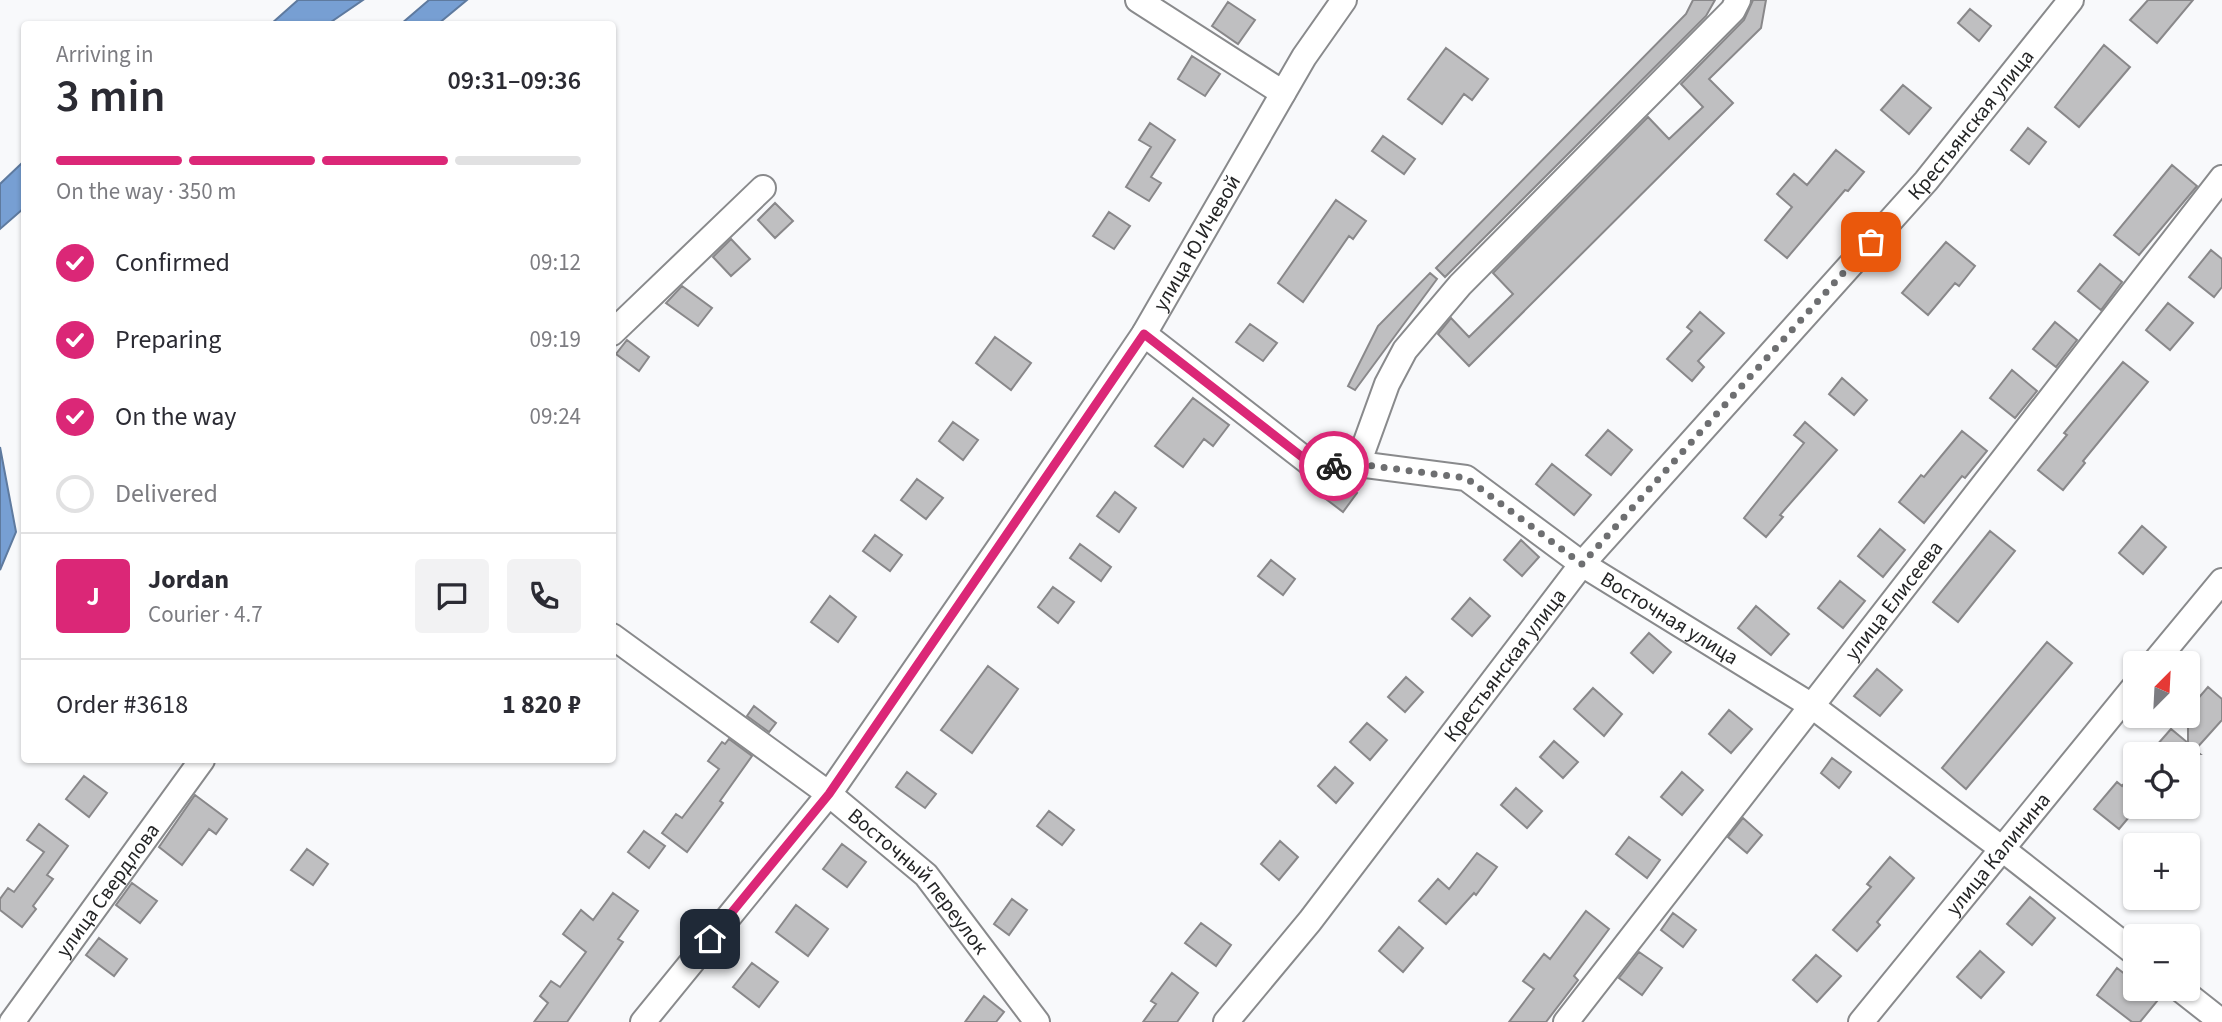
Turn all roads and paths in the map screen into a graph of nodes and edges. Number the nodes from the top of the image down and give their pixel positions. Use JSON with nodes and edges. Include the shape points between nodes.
{"nodes":[{"id":1,"x":1138,"y":0,"type":"edge"},
{"id":2,"x":1344,"y":0,"type":"edge"},
{"id":3,"x":1738,"y":0,"type":"edge"},
{"id":4,"x":2071,"y":0,"type":"edge"},
{"id":5,"x":1283,"y":93,"type":"junction"},
{"id":6,"x":2222,"y":178,"type":"edge"},
{"id":7,"x":763,"y":188,"type":"dead end"},
{"id":8,"x":616,"y":329,"type":"edge"},
{"id":9,"x":1144,"y":334,"type":"junction"},
{"id":10,"x":1357,"y":464,"type":"junction"},
{"id":11,"x":1582,"y":564,"type":"junction"},
{"id":12,"x":2222,"y":581,"type":"edge"},
{"id":13,"x":616,"y":639,"type":"edge"},
{"id":14,"x":2164,"y":651,"type":"edge"},
{"id":15,"x":2123,"y":701,"type":"edge"},
{"id":16,"x":1812,"y":706,"type":"junction"},
{"id":17,"x":200,"y":763,"type":"edge"},
{"id":18,"x":829,"y":794,"type":"junction"},
{"id":19,"x":2001,"y":848,"type":"junction"},
{"id":20,"x":2123,"y":944,"type":"edge"},
{"id":21,"x":2195,"y":1001,"type":"edge"},
{"id":22,"x":12,"y":1022,"type":"edge"},
{"id":23,"x":643,"y":1022,"type":"edge"},
{"id":24,"x":1037,"y":1022,"type":"edge"},
{"id":25,"x":1226,"y":1022,"type":"edge"},
{"id":26,"x":1566,"y":1022,"type":"edge"},
{"id":27,"x":1861,"y":1022,"type":"edge"},
{"id":28,"x":2222,"y":1022,"type":"edge"}],
"edges":[{"from":1,"to":5,"type":"street"},
{"from":2,"to":5,"type":"street","name":"улица Ю.Ичевой"},
{"from":3,"to":10,"type":"street","via":[[1460,285],[1405,350]]},
{"from":4,"to":11,"type":"street","name":"Крестьянская улица","via":[[1926,181]]},
{"from":5,"to":9,"type":"street","name":"улица Ю.Ичевой"},
{"from":6,"to":16,"type":"street","name":"улица Елисеева"},
{"from":7,"to":8,"type":"street"},
{"from":9,"to":10,"type":"street","name":"Восточная улица","via":[[1315,467]]},
{"from":9,"to":18,"type":"street","name":"улица Ю.Ичевой"},
{"from":10,"to":11,"type":"street","name":"Восточная улица","via":[[1466,478]]},
{"from":11,"to":16,"type":"street","name":"Восточная улица"},
{"from":11,"to":25,"type":"street","name":"Крестьянская улица","via":[[1310,921]]},
{"from":12,"to":14,"type":"street"},
{"from":13,"to":18,"type":"street","name":"Восточный переулок"},
{"from":15,"to":19,"type":"street","name":"улица Калинина"},
{"from":16,"to":19,"type":"street","name":"Восточная улица"},
{"from":16,"to":26,"type":"street","name":"улица Елисеева"},
{"from":17,"to":22,"type":"street","name":"улица Свердлова"},
{"from":18,"to":23,"type":"street","name":"улица Ю.Ичевой"},
{"from":18,"to":24,"type":"street","name":"Восточный переулок","via":[[926,875]]},
{"from":19,"to":20,"type":"street","name":"Восточная улица"},
{"from":19,"to":27,"type":"street","name":"улица Калинина"},
{"from":21,"to":28,"type":"street"}]}
